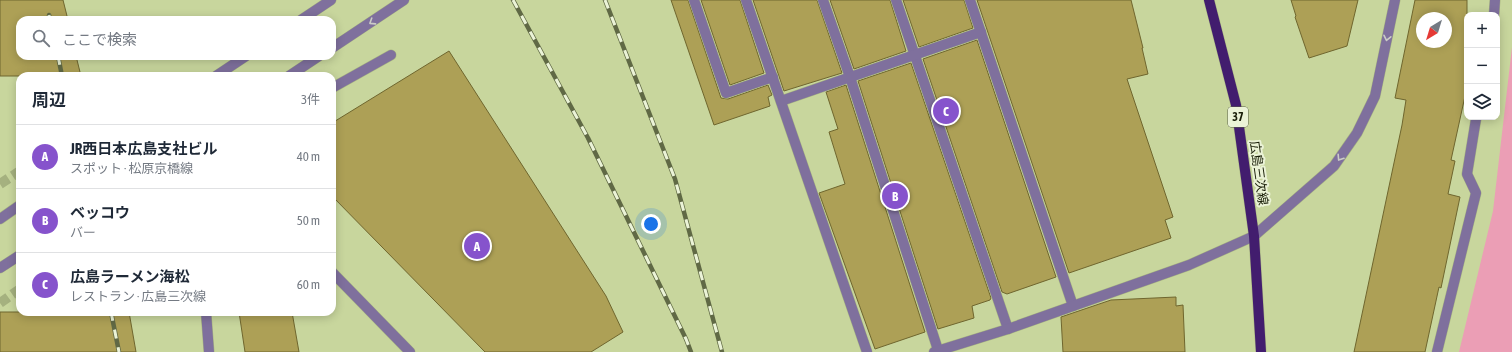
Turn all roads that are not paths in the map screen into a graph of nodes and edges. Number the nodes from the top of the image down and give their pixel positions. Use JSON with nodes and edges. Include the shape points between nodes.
{"nodes":[{"id":1,"x":331,"y":0,"type":"edge"},
{"id":2,"x":404,"y":0,"type":"edge"},
{"id":3,"x":694,"y":0,"type":"edge"},
{"id":4,"x":746,"y":0,"type":"edge"},
{"id":5,"x":823,"y":0,"type":"edge"},
{"id":6,"x":896,"y":0,"type":"edge"},
{"id":7,"x":970,"y":0,"type":"edge"},
{"id":8,"x":1209,"y":0,"type":"edge"},
{"id":9,"x":1395,"y":0,"type":"edge"},
{"id":10,"x":1495,"y":0,"type":"edge"},
{"id":11,"x":1494,"y":12,"type":"edge"},
{"id":12,"x":307,"y":16,"type":"edge"},
{"id":13,"x":981,"y":32,"type":"junction"},
{"id":14,"x":336,"y":45,"type":"edge"},
{"id":15,"x":914,"y":54,"type":"junction"},
{"id":16,"x":391,"y":55,"type":"dead end"},
{"id":17,"x":240,"y":60,"type":"edge"},
{"id":18,"x":313,"y":60,"type":"edge"},
{"id":19,"x":222,"y":72,"type":"edge"},
{"id":20,"x":295,"y":72,"type":"edge"},
{"id":21,"x":773,"y":77,"type":"junction"},
{"id":22,"x":850,"y":77,"type":"junction"},
{"id":23,"x":336,"y":86,"type":"edge"},
{"id":24,"x":781,"y":101,"type":"junction"},
{"id":25,"x":1476,"y":120,"type":"edge"},
{"id":26,"x":16,"y":209,"type":"edge"},
{"id":27,"x":0,"y":219,"type":"edge"},
{"id":28,"x":1254,"y":236,"type":"junction"},
{"id":29,"x":16,"y":258,"type":"edge"},
{"id":30,"x":0,"y":268,"type":"edge"},
{"id":31,"x":336,"y":276,"type":"edge"},
{"id":32,"x":1073,"y":306,"type":"junction"},
{"id":33,"x":206,"y":316,"type":"edge"},
{"id":34,"x":1008,"y":329,"type":"junction"},
{"id":35,"x":936,"y":351,"type":"edge"},
{"id":36,"x":210,"y":352,"type":"edge"},
{"id":37,"x":410,"y":352,"type":"edge"},
{"id":38,"x":868,"y":352,"type":"edge"},
{"id":39,"x":1261,"y":352,"type":"edge"},
{"id":40,"x":1437,"y":352,"type":"edge"}],
"edges":[{"from":1,"to":12,"type":"street"},
{"from":2,"to":14,"type":"street","one_way":true},
{"from":3,"to":21,"type":"street","via":[[726,93]]},
{"from":4,"to":21,"type":"street"},
{"from":5,"to":22,"type":"street"},
{"from":6,"to":15,"type":"street"},
{"from":7,"to":13,"type":"street"},
{"from":8,"to":28,"type":"main road","name":"広島三次線","number":"37","via":[[1236,105]]},
{"from":9,"to":28,"type":"street","one_way":true,"via":[[1375,96],[1357,133],[1334,166]]},
{"from":10,"to":11,"type":"street"},
{"from":13,"to":15,"type":"street"},
{"from":13,"to":32,"type":"street"},
{"from":15,"to":22,"type":"street"},
{"from":15,"to":34,"type":"street"},
{"from":16,"to":23,"type":"street"},
{"from":17,"to":19,"type":"street"},
{"from":18,"to":20,"type":"street"},
{"from":21,"to":24,"type":"street"},
{"from":22,"to":24,"type":"street"},
{"from":22,"to":35,"type":"street"},
{"from":24,"to":38,"type":"street"},
{"from":25,"to":40,"type":"street","via":[[1467,174],[1476,193]]},
{"from":26,"to":27,"type":"street"},
{"from":28,"to":32,"type":"street","via":[[1189,264]]},
{"from":28,"to":39,"type":"main road","name":"広島三次線","number":"37"},
{"from":29,"to":30,"type":"street"},
{"from":31,"to":37,"type":"street"},
{"from":32,"to":34,"type":"street"},
{"from":33,"to":36,"type":"street"},
{"from":34,"to":35,"type":"street"}]}
